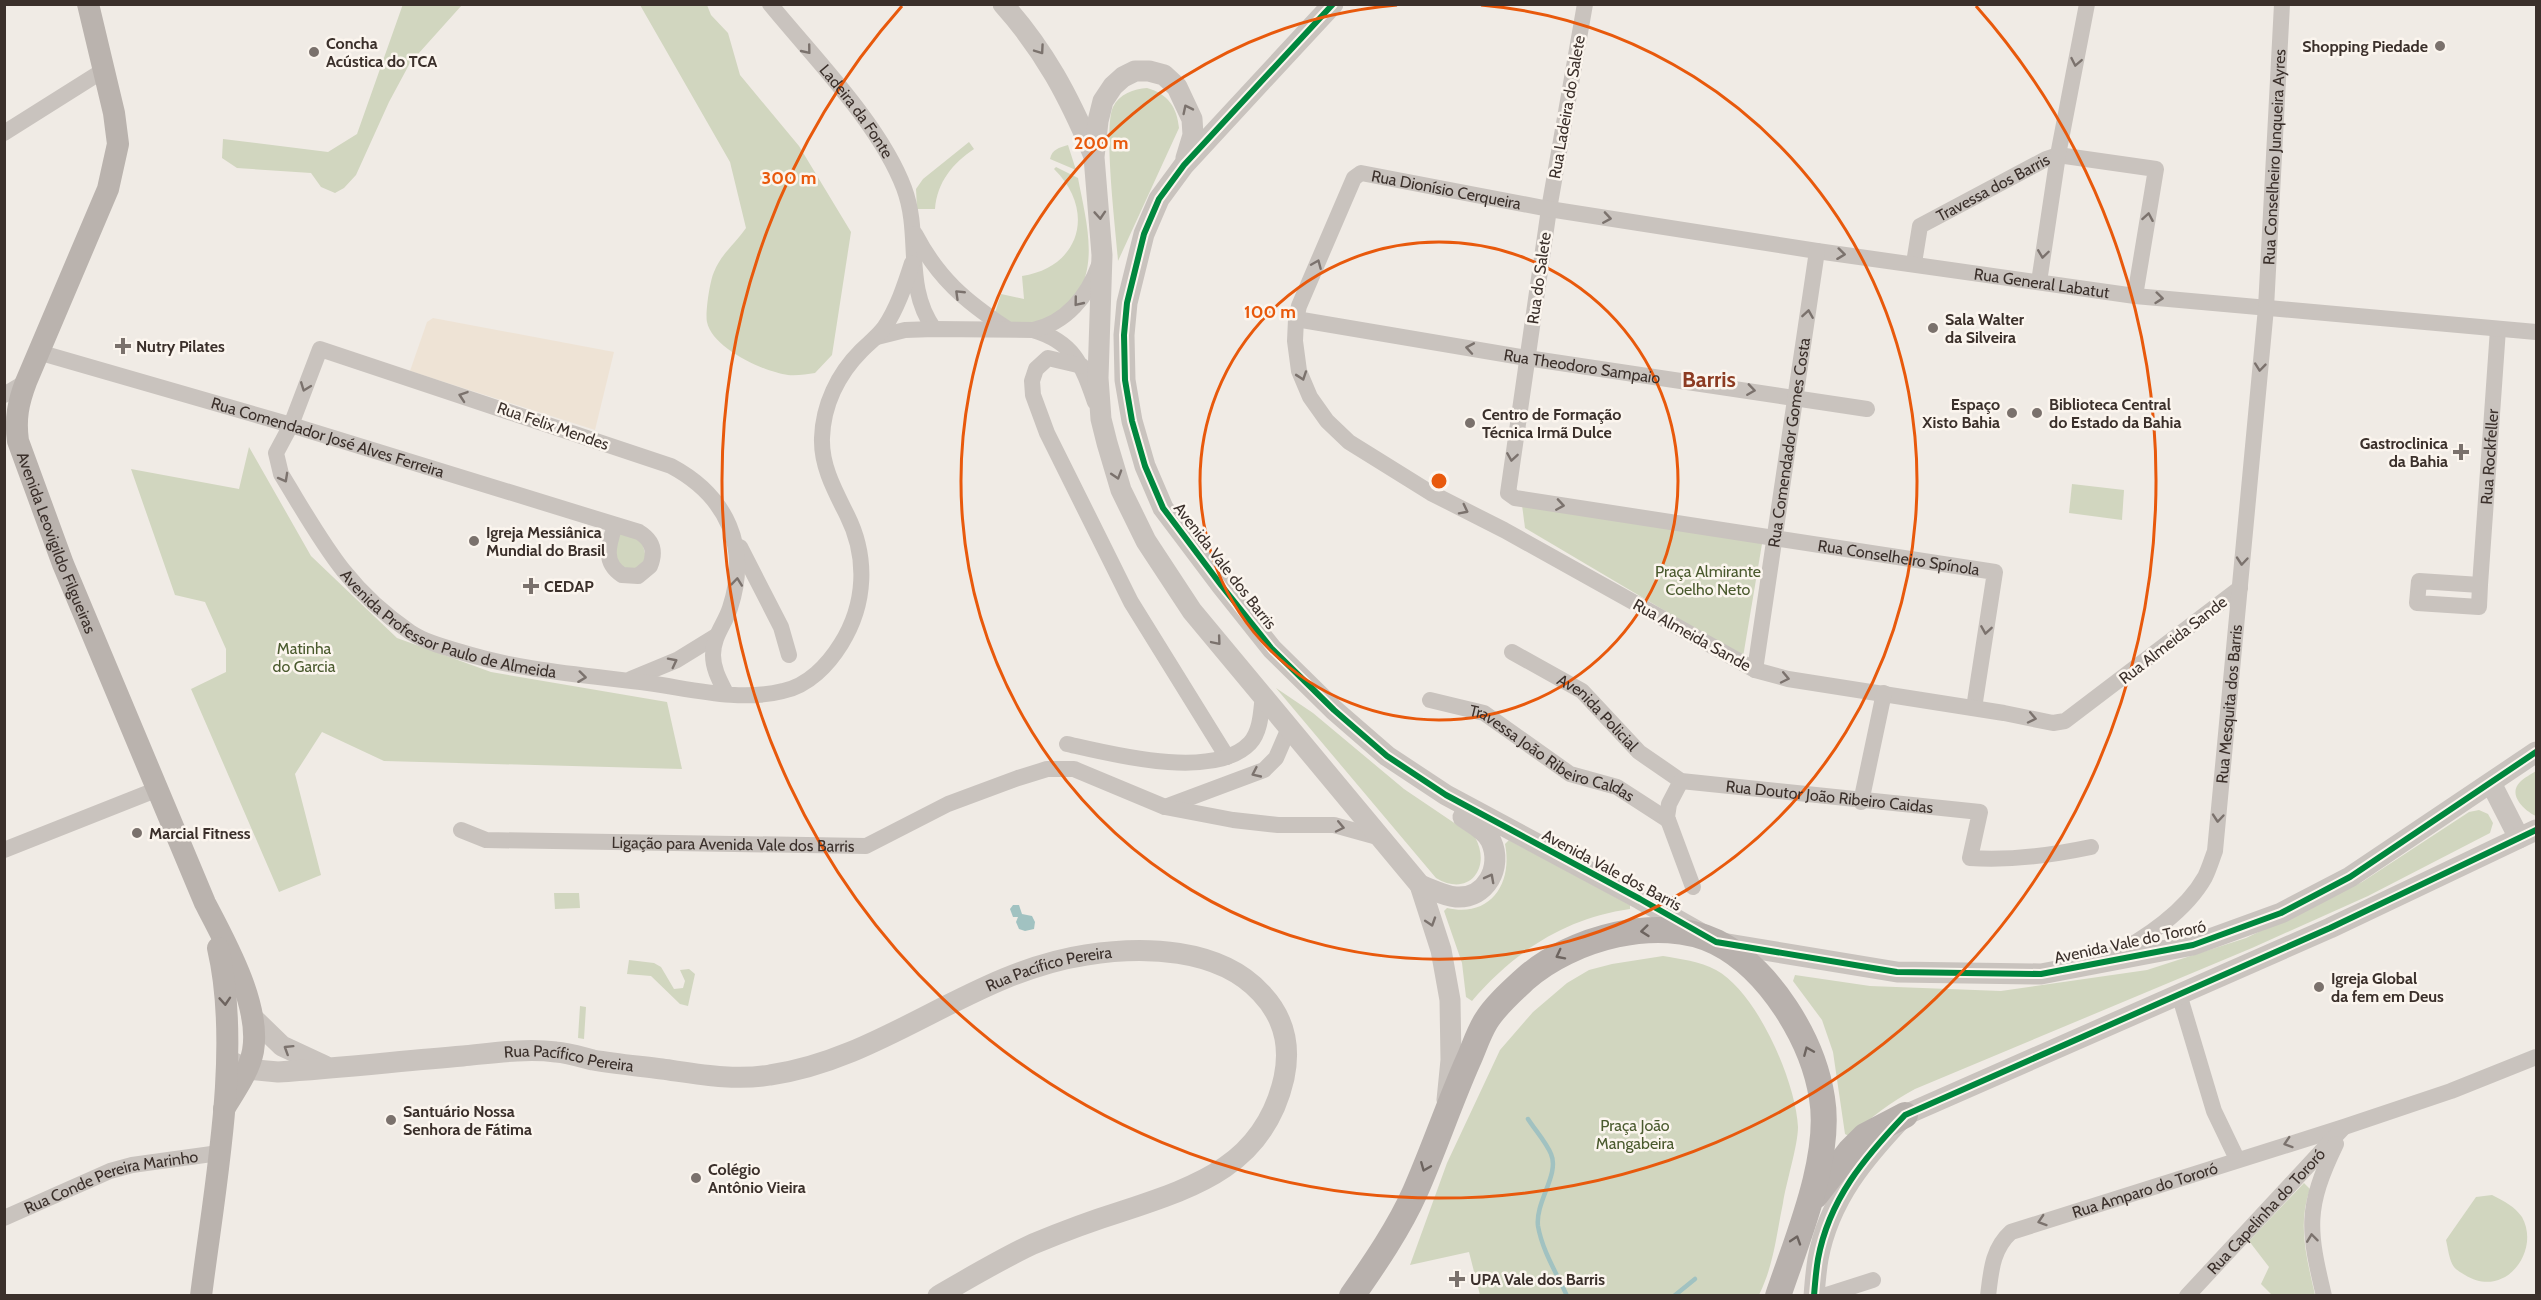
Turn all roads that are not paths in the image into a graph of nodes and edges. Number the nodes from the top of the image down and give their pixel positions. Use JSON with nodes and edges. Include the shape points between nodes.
{"nodes":[{"id":1,"x":88,"y":4,"type":"edge"},
{"id":2,"x":770,"y":4,"type":"edge"},
{"id":3,"x":1003,"y":4,"type":"edge"},
{"id":4,"x":1333,"y":4,"type":"edge"},
{"id":5,"x":1585,"y":4,"type":"edge"},
{"id":6,"x":2087,"y":4,"type":"edge"},
{"id":7,"x":2282,"y":4,"type":"edge"},
{"id":8,"x":104,"y":70,"type":"junction"},
{"id":9,"x":4,"y":133,"type":"edge"},
{"id":10,"x":2058,"y":155,"type":"junction"},
{"id":11,"x":1094,"y":157,"type":"junction"},
{"id":12,"x":1184,"y":165,"type":"junction"},
{"id":13,"x":1549,"y":209,"type":"junction"},
{"id":14,"x":914,"y":233,"type":"junction"},
{"id":15,"x":1818,"y":251,"type":"junction"},
{"id":16,"x":1102,"y":255,"type":"junction"},
{"id":17,"x":912,"y":263,"type":"junction"},
{"id":18,"x":1914,"y":263,"type":"junction"},
{"id":19,"x":2039,"y":282,"type":"junction"},
{"id":20,"x":2135,"y":296,"type":"junction"},
{"id":21,"x":2266,"y":308,"type":"junction"},
{"id":22,"x":1296,"y":319,"type":"junction"},
{"id":23,"x":1006,"y":328,"type":"junction"},
{"id":24,"x":934,"y":329,"type":"junction"},
{"id":25,"x":2498,"y":329,"type":"junction"},
{"id":26,"x":1033,"y":330,"type":"junction"},
{"id":27,"x":2536,"y":332,"type":"edge"},
{"id":28,"x":877,"y":337,"type":"junction"},
{"id":29,"x":38,"y":352,"type":"junction"},
{"id":30,"x":1527,"y":358,"type":"junction"},
{"id":31,"x":1082,"y":366,"type":"junction"},
{"id":32,"x":26,"y":382,"type":"junction"},
{"id":33,"x":4,"y":394,"type":"edge"},
{"id":34,"x":1795,"y":397,"type":"junction"},
{"id":35,"x":1867,"y":409,"type":"dead end"},
{"id":36,"x":1101,"y":419,"type":"junction"},
{"id":37,"x":291,"y":425,"type":"junction"},
{"id":38,"x":615,"y":525,"type":"dead end"},
{"id":39,"x":734,"y":536,"type":"junction"},
{"id":40,"x":1774,"y":538,"type":"junction"},
{"id":41,"x":2480,"y":585,"type":"dead end"},
{"id":42,"x":2240,"y":588,"type":"junction"},
{"id":43,"x":716,"y":636,"type":"junction"},
{"id":44,"x":1512,"y":652,"type":"dead end"},
{"id":45,"x":789,"y":655,"type":"dead end"},
{"id":46,"x":1755,"y":670,"type":"junction"},
{"id":47,"x":626,"y":681,"type":"junction"},
{"id":48,"x":726,"y":693,"type":"junction"},
{"id":49,"x":1884,"y":693,"type":"junction"},
{"id":50,"x":1263,"y":695,"type":"junction"},
{"id":51,"x":1430,"y":700,"type":"dead end"},
{"id":52,"x":1974,"y":708,"type":"junction"},
{"id":53,"x":1289,"y":728,"type":"junction"},
{"id":54,"x":1066,"y":744,"type":"dead end"},
{"id":55,"x":2536,"y":752,"type":"edge"},
{"id":56,"x":1387,"y":756,"type":"junction"},
{"id":57,"x":1227,"y":757,"type":"junction"},
{"id":58,"x":1681,"y":781,"type":"junction"},
{"id":59,"x":2491,"y":783,"type":"junction"},
{"id":60,"x":158,"y":789,"type":"junction"},
{"id":61,"x":1861,"y":802,"type":"junction"},
{"id":62,"x":1165,"y":807,"type":"junction"},
{"id":63,"x":1668,"y":820,"type":"junction"},
{"id":64,"x":461,"y":830,"type":"dead end"},
{"id":65,"x":2528,"y":834,"type":"edge"},
{"id":66,"x":1381,"y":838,"type":"junction"},
{"id":67,"x":2091,"y":847,"type":"dead end"},
{"id":68,"x":4,"y":850,"type":"edge"},
{"id":69,"x":1420,"y":885,"type":"junction"},
{"id":70,"x":1693,"y":887,"type":"dead end"},
{"id":71,"x":205,"y":903,"type":"junction"},
{"id":72,"x":1716,"y":942,"type":"junction"},
{"id":73,"x":2088,"y":966,"type":"junction"},
{"id":74,"x":2179,"y":994,"type":"junction"},
{"id":75,"x":252,"y":1017,"type":"junction"},
{"id":76,"x":2536,"y":1057,"type":"edge"},
{"id":77,"x":226,"y":1059,"type":"junction"},
{"id":78,"x":332,"y":1068,"type":"junction"},
{"id":79,"x":247,"y":1070,"type":"junction"},
{"id":80,"x":224,"y":1109,"type":"junction"},
{"id":81,"x":1445,"y":1113,"type":"junction"},
{"id":82,"x":1905,"y":1115,"type":"junction"},
{"id":83,"x":2344,"y":1127,"type":"junction"},
{"id":84,"x":219,"y":1153,"type":"junction"},
{"id":85,"x":2237,"y":1160,"type":"junction"},
{"id":86,"x":1808,"y":1206,"type":"junction"},
{"id":87,"x":4,"y":1218,"type":"edge"},
{"id":88,"x":1873,"y":1280,"type":"dead end"},
{"id":89,"x":201,"y":1296,"type":"edge"},
{"id":90,"x":938,"y":1296,"type":"edge"},
{"id":91,"x":1352,"y":1296,"type":"edge"},
{"id":92,"x":1778,"y":1296,"type":"edge"},
{"id":93,"x":1814,"y":1296,"type":"edge"},
{"id":94,"x":1823,"y":1296,"type":"edge"},
{"id":95,"x":1988,"y":1296,"type":"edge"},
{"id":96,"x":2187,"y":1296,"type":"edge"},
{"id":97,"x":2324,"y":1296,"type":"edge"}],
"edges":[{"from":1,"to":8,"type":"main road","name":"Avenida Leovigildo Filgueiras"},
{"from":2,"to":14,"type":"street","name":"Ladeira da Fonte","one_way":true,"via":[[881,141],[911,208]]},
{"from":3,"to":11,"type":"street","one_way":true,"via":[[1041,50],[1058,78]]},
{"from":4,"to":12,"type":"street","name":"Avenida Vale dos Barris"},
{"from":5,"to":13,"type":"street","name":"Rua Ladeira do Salete"},
{"from":6,"to":10,"type":"street","one_way":true},
{"from":7,"to":21,"type":"street","name":"Rua Conselheiro Junqueira Ayres"},
{"from":8,"to":9,"type":"street"},
{"from":8,"to":29,"type":"main road","name":"Avenida Leovigildo Filgueiras","via":[[118,144],[108,189]]},
{"from":10,"to":18,"type":"street","name":"Travessa dos Barris","via":[[1920,226]]},
{"from":10,"to":19,"type":"street","one_way":true},
{"from":20,"to":10,"type":"street","name":"Travessa dos Barris","one_way":true,"via":[[2156,169]]},
{"from":12,"to":11,"type":"street","one_way":true,"via":[[1193,135],[1191,118],[1177,87],[1164,75],[1149,71],[1123,77],[1103,101]]},
{"from":11,"to":16,"type":"street","one_way":true},
{"from":12,"to":56,"type":"street","name":"Avenida Vale dos Barris","via":[[1159,199],[1144,234],[1127,303],[1125,380],[1145,466],[1163,508],[1272,649]]},
{"from":13,"to":15,"type":"street","name":"Rua General Labatut","one_way":true},
{"from":22,"to":13,"type":"street","name":"Rua Dionísio Cerqueira","one_way":true,"via":[[1358,174]]},
{"from":13,"to":30,"type":"street","name":"Rua do Salete"},
{"from":14,"to":17,"type":"street","name":"Ladeira da Fonte"},
{"from":23,"to":14,"type":"street","name":"Ladeira da Fonte","one_way":true,"via":[[954,289],[926,256]]},
{"from":15,"to":18,"type":"street","name":"Rua General Labatut","one_way":true},
{"from":34,"to":15,"type":"street","name":"Rua Comendador Gomes Costa","one_way":true},
{"from":16,"to":26,"type":"street","name":"Ladeira da Fonte","one_way":true,"via":[[1095,275],[1073,309],[1047,327]]},
{"from":16,"to":36,"type":"street","via":[[1098,378]]},
{"from":17,"to":24,"type":"street","name":"Ladeira da Fonte","via":[[919,300]]},
{"from":17,"to":28,"type":"street","name":"Avenida Professor Paulo de Almeida","via":[[903,291]]},
{"from":18,"to":19,"type":"street","name":"Rua General Labatut"},
{"from":19,"to":20,"type":"street","name":"Rua General Labatut"},
{"from":20,"to":21,"type":"street","name":"Rua General Labatut","one_way":true},
{"from":21,"to":25,"type":"street","name":"Rua General Labatut"},
{"from":21,"to":42,"type":"street","name":"Rua Mesquita dos Barris","one_way":true},
{"from":30,"to":22,"type":"street","name":"Rua Theodoro Sampaio","one_way":true},
{"from":22,"to":46,"type":"street","name":"Rua Almeida Sande","one_way":true,"via":[[1299,371],[1310,397],[1348,442],[1431,493]]},
{"from":23,"to":24,"type":"street","name":"Ladeira da Fonte"},
{"from":23,"to":26,"type":"street","name":"Ladeira da Fonte"},
{"from":24,"to":28,"type":"street"},
{"from":25,"to":27,"type":"street","name":"Rua General Labatut"},
{"from":25,"to":41,"type":"street","name":"Rua Rockfeller"},
{"from":26,"to":31,"type":"street","name":"Ladeira da Fonte","via":[[1059,340]]},
{"from":28,"to":48,"type":"street","name":"Avenida Professor Paulo de Almeida","via":[[837,380],[822,441],[825,466],[857,540],[862,563],[862,590],[855,618],[825,666],[804,682],[786,691],[757,696]]},
{"from":29,"to":32,"type":"main road","name":"Avenida Leovigildo Filgueiras"},
{"from":29,"to":37,"type":"street","name":"Rua Comendador José Alves Ferreira"},
{"from":30,"to":34,"type":"street","name":"Rua Theodoro Sampaio","one_way":true},
{"from":30,"to":40,"type":"street","name":"Rua do Salete","one_way":true,"via":[[1508,493],[1515,498]]},
{"from":31,"to":36,"type":"street","name":"Ladeira da Fonte"},
{"from":31,"to":57,"type":"street","via":[[1048,358],[1036,369],[1033,395],[1047,433],[1131,602]]},
{"from":32,"to":33,"type":"street"},
{"from":32,"to":60,"type":"main road","name":"Avenida Leovigildo Filgueiras","via":[[15,422],[18,441],[63,564]]},
{"from":34,"to":35,"type":"street","name":"Rua Theodoro Sampaio"},
{"from":34,"to":40,"type":"street","name":"Rua Comendador Gomes Costa"},
{"from":36,"to":50,"type":"street","one_way":true,"via":[[1122,490],[1146,541],[1192,611]]},
{"from":37,"to":38,"type":"street","name":"Rua Comendador José Alves Ferreira"},
{"from":39,"to":37,"type":"street","name":"Rua Felix Mendes","one_way":true,"via":[[705,489],[671,466],[320,350]]},
{"from":37,"to":47,"type":"street","name":"Avenida Professor Paulo de Almeida","one_way":true,"via":[[276,453],[280,474],[323,545],[371,602],[413,634],[468,654],[552,673]]},
{"from":43,"to":39,"type":"street","name":"Rua Felix Mendes","one_way":true,"via":[[735,592],[738,567]]},
{"from":39,"to":45,"type":"street","via":[[781,627]]},
{"from":40,"to":46,"type":"street","name":"Rua Comendador Gomes Costa"},
{"from":40,"to":52,"type":"street","name":"Rua Conselheiro Spínola","one_way":true,"via":[[1995,573]]},
{"from":52,"to":42,"type":"street","name":"Rua Almeida Sande","one_way":true,"via":[[2053,723],[2065,721]]},
{"from":42,"to":73,"type":"street","name":"Rua Mesquita dos Barris","one_way":true,"via":[[2215,851],[2205,876],[2192,896],[2130,947]]},
{"from":47,"to":43,"type":"street","one_way":true,"via":[[677,660]]},
{"from":43,"to":48,"type":"street","name":"Rua Felix Mendes","via":[[713,665]]},
{"from":44,"to":58,"type":"street","name":"Avenida Policial","via":[[1582,691],[1639,752]]},
{"from":46,"to":49,"type":"street","name":"Rua Almeida Sande","one_way":true,"via":[[1788,679]]},
{"from":47,"to":48,"type":"street","name":"Avenida Professor Paulo de Almeida"},
{"from":49,"to":52,"type":"street","name":"Rua Almeida Sande"},
{"from":49,"to":61,"type":"street"},
{"from":50,"to":53,"type":"street"},
{"from":50,"to":57,"type":"street","via":[[1260,722],[1251,743]]},
{"from":51,"to":63,"type":"street","name":"Travessa João Ribeiro Caldas","via":[[1484,713],[1570,774],[1617,788]]},
{"from":53,"to":62,"type":"street","one_way":true,"via":[[1276,758],[1264,770]]},
{"from":53,"to":66,"type":"street"},
{"from":54,"to":57,"type":"street","via":[[1142,761],[1210,762]]},
{"from":55,"to":59,"type":"street","name":"Avenida Vale do Tororó"},
{"from":69,"to":56,"type":"street","one_way":true,"via":[[1456,897],[1483,890],[1494,869],[1495,854],[1482,829],[1426,793]]},
{"from":56,"to":72,"type":"street","name":"Avenida Vale dos Barris","via":[[1466,807]]},
{"from":58,"to":61,"type":"street","name":"Rua Doutor João Ribeiro Caidas"},
{"from":58,"to":63,"type":"street","via":[[1669,804]]},
{"from":59,"to":65,"type":"street"},
{"from":59,"to":73,"type":"street","name":"Avenida Vale do Tororó","via":[[2350,877],[2281,913],[2193,945]]},
{"from":60,"to":68,"type":"street"},
{"from":60,"to":71,"type":"main road","name":"Avenida Leovigildo Filgueiras"},
{"from":61,"to":67,"type":"street","name":"Rua Doutor João Ribeiro Caidas","via":[[1980,812],[1970,858]]},
{"from":62,"to":64,"type":"street","name":"Ligação para Avenida Vale dos Barris","via":[[1074,769],[1047,770],[1018,778],[948,804],[866,846],[486,840]]},
{"from":62,"to":66,"type":"street","name":"Ligação para Avenida Vale dos Barris","one_way":true,"via":[[1278,825],[1334,825]]},
{"from":63,"to":70,"type":"street"},
{"from":65,"to":74,"type":"street"},
{"from":66,"to":69,"type":"street"},
{"from":69,"to":81,"type":"street","one_way":true,"via":[[1441,950],[1450,1000],[1451,1060]]},
{"from":71,"to":75,"type":"main road","name":"Avenida Leovigildo Filgueiras","via":[[228,948]]},
{"from":71,"to":77,"type":"main road","name":"Avenida Leovigildo Filgueiras","one_way":true,"via":[[219,951]]},
{"from":72,"to":73,"type":"street","name":"Avenida Vale do Tororó","via":[[1897,972],[2041,974]]},
{"from":72,"to":81,"type":"main road","one_way":true,"via":[[1679,931],[1650,930],[1585,943],[1554,958],[1527,977],[1486,1021]]},
{"from":86,"to":72,"type":"main road","one_way":true,"via":[[1824,1129],[1822,1098],[1813,1063],[1786,1009],[1769,987],[1745,962]]},
{"from":74,"to":82,"type":"street"},
{"from":74,"to":85,"type":"street","via":[[2214,1111]]},
{"from":78,"to":75,"type":"street","name":"Rua Pacífico Pereira","one_way":true,"via":[[282,1046]]},
{"from":75,"to":79,"type":"main road","name":"Avenida Leovigildo Filgueiras","via":[[254,1044]]},
{"from":76,"to":83,"type":"street","name":"Rua Amparo do Tororó"},
{"from":77,"to":79,"type":"street","name":"Rua Pacífico Pereira"},
{"from":77,"to":80,"type":"main road","name":"Avenida Leovigildo Filgueiras"},
{"from":78,"to":79,"type":"street","name":"Rua Pacífico Pereira","via":[[264,1073]]},
{"from":78,"to":90,"type":"street","name":"Rua Pacífico Pereira","via":[[554,1051],[597,1061],[727,1078],[764,1076],[799,1071],[835,1059],[1010,975],[1084,955],[1135,951],[1178,954],[1204,959],[1254,984],[1270,1002],[1287,1041],[1280,1093],[1269,1118],[1249,1146],[1221,1170],[1184,1191],[1031,1245]]},
{"from":79,"to":80,"type":"main road","name":"Avenida Leovigildo Filgueiras"},
{"from":80,"to":84,"type":"main road","name":"Avenida Leovigildo Filgueiras"},
{"from":81,"to":91,"type":"main road","one_way":true,"via":[[1414,1194]]},
{"from":82,"to":86,"type":"main road","via":[[1865,1136]]},
{"from":82,"to":93,"type":"street","via":[[1847,1182],[1818,1258]]},
{"from":83,"to":85,"type":"street","name":"Rua Amparo do Tororó","one_way":true},
{"from":83,"to":96,"type":"street","name":"Rua Capelinha do Tororó"},
{"from":97,"to":83,"type":"street","one_way":true,"via":[[2310,1228],[2322,1172]]},
{"from":84,"to":87,"type":"street","name":"Rua Conde Pereira Marinho","via":[[110,1171]]},
{"from":84,"to":89,"type":"main road","name":"Avenida Leovigildo Filgueiras"},
{"from":85,"to":95,"type":"street","name":"Rua Amparo do Tororó","one_way":true,"via":[[2011,1232],[1996,1250]]},
{"from":92,"to":86,"type":"main road","one_way":true},
{"from":88,"to":94,"type":"street"}]}
